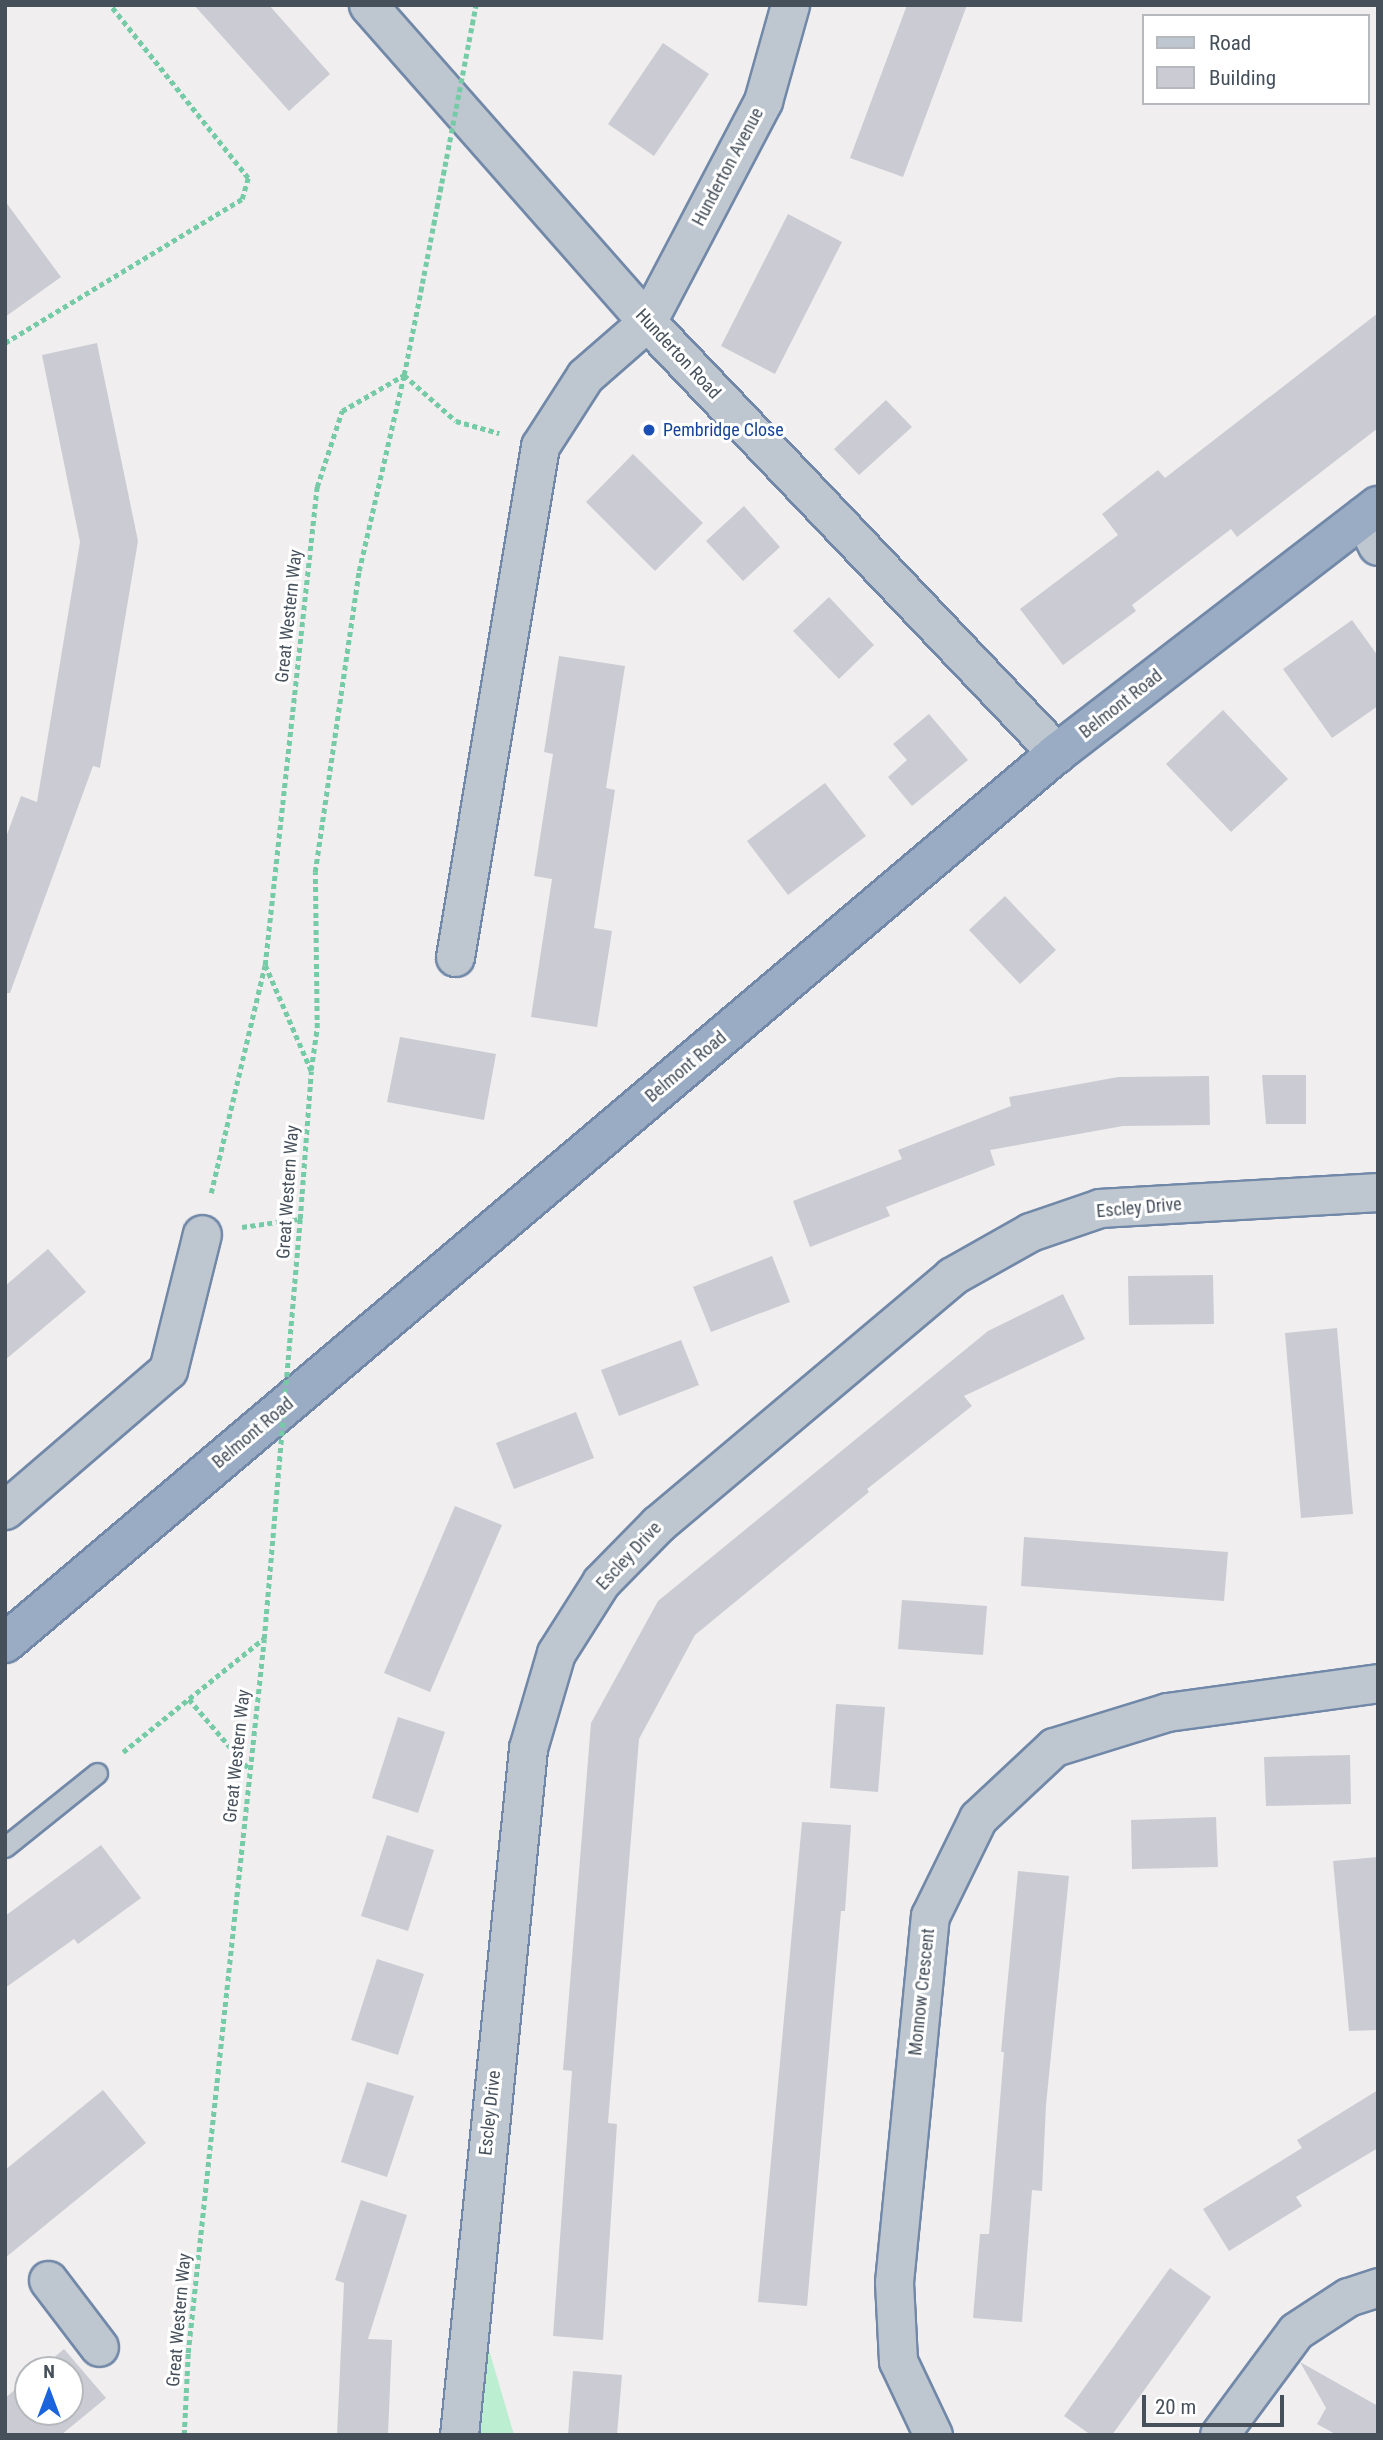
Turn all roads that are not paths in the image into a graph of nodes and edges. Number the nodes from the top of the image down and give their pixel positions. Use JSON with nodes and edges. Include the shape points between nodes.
{"nodes":[{"id":1,"x":368,"y":5,"type":"edge"},
{"id":2,"x":790,"y":5,"type":"edge"},
{"id":3,"x":647,"y":322,"type":"junction"},
{"id":4,"x":1373,"y":523,"type":"edge"},
{"id":5,"x":1057,"y":753,"type":"junction"},
{"id":6,"x":455,"y":957,"type":"dead end"},
{"id":7,"x":1378,"y":1192,"type":"edge"},
{"id":8,"x":202,"y":1234,"type":"road end"},
{"id":9,"x":5,"y":1510,"type":"edge"},
{"id":10,"x":5,"y":1643,"type":"edge"},
{"id":11,"x":1378,"y":1683,"type":"edge"},
{"id":12,"x":97,"y":1773,"type":"road end"},
{"id":13,"x":5,"y":1847,"type":"edge"},
{"id":14,"x":48,"y":2280,"type":"dead end"},
{"id":15,"x":1378,"y":2287,"type":"edge"},
{"id":16,"x":99,"y":2347,"type":"dead end"},
{"id":17,"x":459,"y":2435,"type":"edge"},
{"id":18,"x":933,"y":2435,"type":"edge"},
{"id":19,"x":1219,"y":2435,"type":"edge"}],
"edges":[{"from":1,"to":3,"type":"street","name":"Hunderton Road"},
{"from":2,"to":3,"type":"street","name":"Hunderton Avenue","via":[[763,101]]},
{"from":3,"to":5,"type":"street","name":"Hunderton Road"},
{"from":3,"to":6,"type":"street","via":[[585,376],[540,446]]},
{"from":4,"to":5,"type":"highway","name":"Belmont Road"},
{"from":5,"to":10,"type":"highway","name":"Belmont Road"},
{"from":7,"to":17,"type":"street","name":"Escley Drive","via":[[1100,1208],[1030,1232],[952,1276],[658,1524],[601,1582],[556,1653],[527,1748]]},
{"from":8,"to":9,"type":"street","via":[[168,1370]]},
{"from":11,"to":18,"type":"street","name":"Monnow Crescent","via":[[1167,1712],[1054,1747],[978,1818],[930,1916],[894,2282],[898,2361]]},
{"from":12,"to":13,"type":"lane"},
{"from":14,"to":16,"type":"street"},
{"from":15,"to":19,"type":"street","via":[[1348,2297],[1296,2331]]}]}
